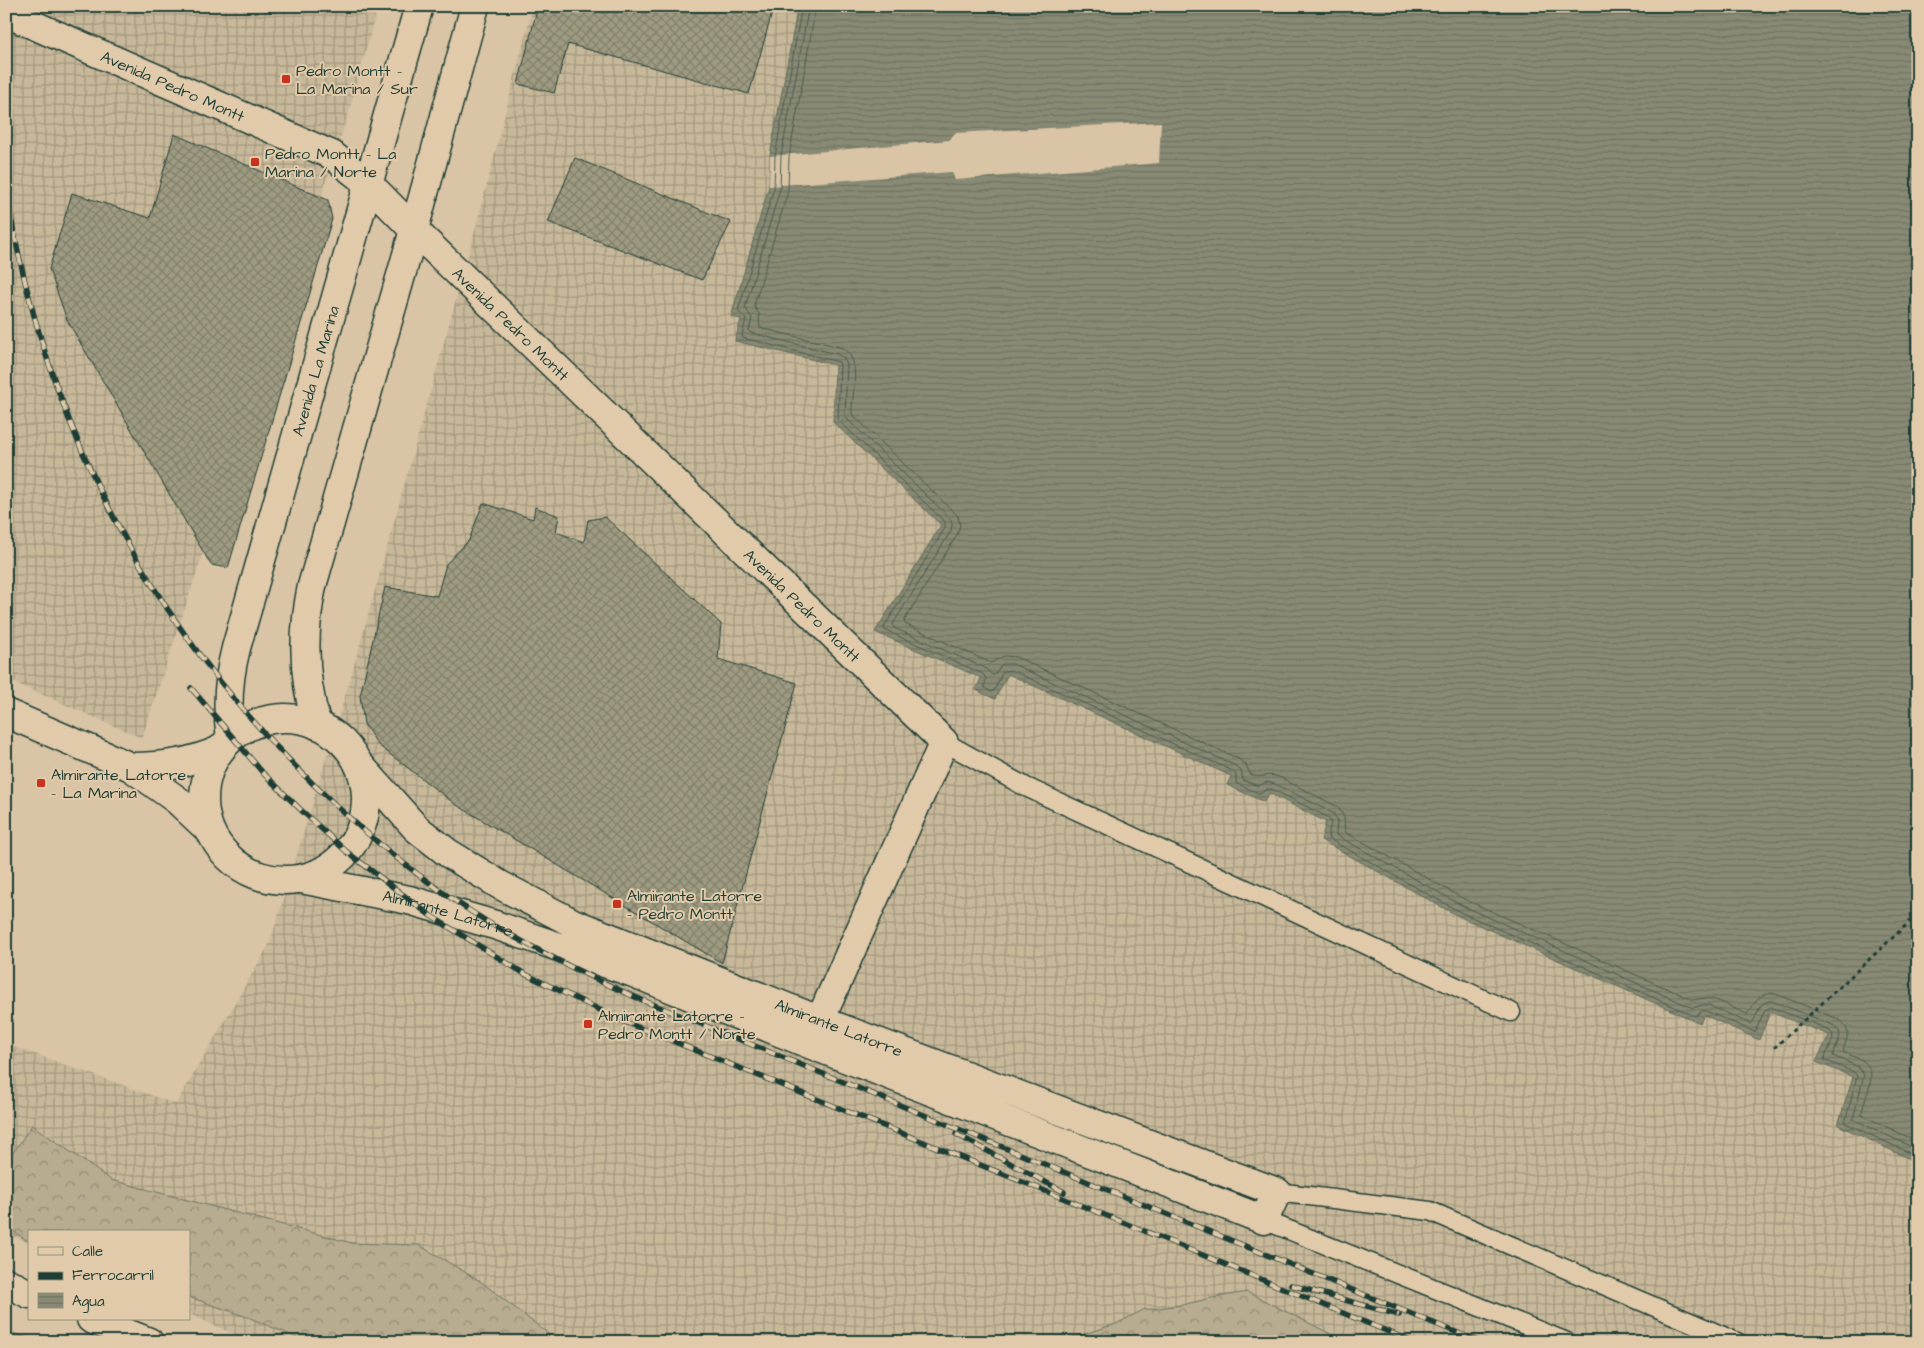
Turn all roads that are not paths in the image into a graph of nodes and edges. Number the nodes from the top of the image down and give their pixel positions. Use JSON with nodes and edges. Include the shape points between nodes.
{"nodes":[{"id":1,"x":420,"y":6,"type":"edge"},
{"id":2,"x":475,"y":6,"type":"edge"},
{"id":3,"x":6,"y":13,"type":"edge"},
{"id":4,"x":369,"y":184,"type":"junction"},
{"id":5,"x":414,"y":230,"type":"junction"},
{"id":6,"x":6,"y":713,"type":"edge"},
{"id":7,"x":317,"y":725,"type":"junction"},
{"id":8,"x":944,"y":742,"type":"junction"},
{"id":9,"x":226,"y":744,"type":"junction"},
{"id":10,"x":358,"y":763,"type":"junction"},
{"id":11,"x":131,"y":767,"type":"junction"},
{"id":12,"x":209,"y":830,"type":"junction"},
{"id":13,"x":301,"y":880,"type":"junction"},
{"id":14,"x":1511,"y":1012,"type":"dead end"},
{"id":15,"x":814,"y":1032,"type":"junction"},
{"id":16,"x":1276,"y":1192,"type":"junction"},
{"id":17,"x":1264,"y":1220,"type":"junction"},
{"id":18,"x":6,"y":1282,"type":"edge"},
{"id":19,"x":28,"y":1293,"type":"edge"},
{"id":20,"x":94,"y":1320,"type":"edge"},
{"id":21,"x":149,"y":1342,"type":"edge"},
{"id":22,"x":1568,"y":1342,"type":"edge"},
{"id":23,"x":1737,"y":1342,"type":"edge"}],
"edges":[{"from":1,"to":4,"type":"street","name":"Avenida La Marina"},
{"from":2,"to":5,"type":"street"},
{"from":3,"to":4,"type":"street","name":"Avenida Pedro Montt","via":[[332,155]]},
{"from":4,"to":5,"type":"street","name":"Avenida Pedro Montt"},
{"from":4,"to":9,"type":"street","name":"Avenida La Marina","via":[[230,669]]},
{"from":5,"to":7,"type":"street","via":[[307,606],[307,686]]},
{"from":5,"to":8,"type":"street","name":"Avenida Pedro Montt"},
{"from":6,"to":11,"type":"street","name":"Almirante Latorre"},
{"from":7,"to":9,"type":"street","name":"Almirante Latorre","via":[[285,718],[269,720],[254,724]]},
{"from":7,"to":10,"type":"street","name":"Almirante Latorre","via":[[341,740]]},
{"from":8,"to":14,"type":"lane","via":[[1026,787]]},
{"from":8,"to":15,"type":"street"},
{"from":9,"to":11,"type":"street","name":"Almirante Latorre","via":[[200,758],[179,764]]},
{"from":9,"to":12,"type":"street","name":"Almirante Latorre","via":[[210,768],[204,788],[204,810]]},
{"from":10,"to":13,"type":"street","name":"Almirante Latorre","via":[[366,796],[364,818],[357,837],[337,862]]},
{"from":10,"to":15,"type":"street","name":"Almirante Latorre","via":[[416,828],[448,853],[500,885],[573,923]]},
{"from":11,"to":12,"type":"street","name":"Almirante Latorre","via":[[176,800]]},
{"from":12,"to":13,"type":"street","name":"Almirante Latorre","via":[[231,861],[247,871],[264,878]]},
{"from":13,"to":15,"type":"street","name":"Almirante Latorre","via":[[409,900],[495,925]]},
{"from":15,"to":16,"type":"street","name":"Almirante Latorre"},
{"from":15,"to":17,"type":"street","name":"Almirante Latorre"},
{"from":16,"to":17,"type":"street"},
{"from":16,"to":23,"type":"lane","via":[[1430,1211]]},
{"from":17,"to":22,"type":"lane"},
{"from":18,"to":19,"type":"street"},
{"from":20,"to":21,"type":"street"}]}
